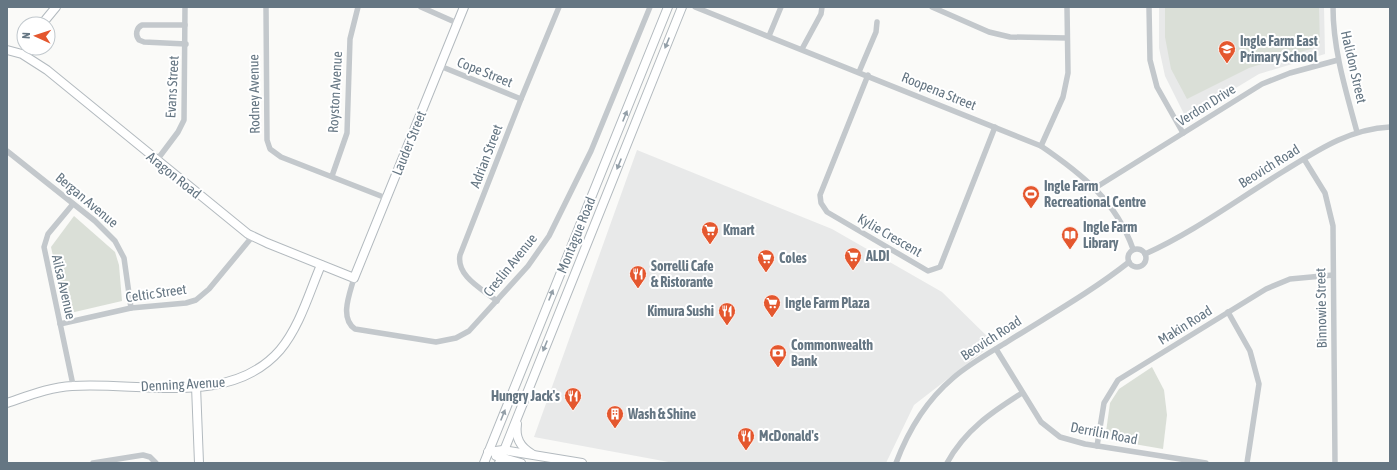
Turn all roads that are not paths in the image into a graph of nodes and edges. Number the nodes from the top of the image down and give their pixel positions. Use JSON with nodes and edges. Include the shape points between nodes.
{"nodes":[{"id":1,"x":56,"y":7,"type":"edge"},
{"id":2,"x":185,"y":7,"type":"edge"},
{"id":3,"x":266,"y":7,"type":"edge"},
{"id":4,"x":358,"y":7,"type":"edge"},
{"id":5,"x":421,"y":7,"type":"edge"},
{"id":6,"x":464,"y":7,"type":"edge"},
{"id":7,"x":559,"y":7,"type":"edge"},
{"id":8,"x":650,"y":7,"type":"edge"},
{"id":9,"x":668,"y":7,"type":"edge"},
{"id":10,"x":682,"y":7,"type":"edge"},
{"id":11,"x":695,"y":7,"type":"edge"},
{"id":12,"x":781,"y":7,"type":"edge"},
{"id":13,"x":822,"y":7,"type":"edge"},
{"id":14,"x":932,"y":7,"type":"edge"},
{"id":15,"x":1067,"y":7,"type":"edge"},
{"id":16,"x":1149,"y":7,"type":"edge"},
{"id":17,"x":1333,"y":7,"type":"edge"},
{"id":18,"x":49,"y":16,"type":"edge"},
{"id":19,"x":877,"y":22,"type":"dead end"},
{"id":20,"x":457,"y":23,"type":"junction"},
{"id":21,"x":185,"y":25,"type":"junction"},
{"id":22,"x":769,"y":36,"type":"junction"},
{"id":23,"x":1067,"y":38,"type":"junction"},
{"id":24,"x":186,"y":44,"type":"junction"},
{"id":25,"x":802,"y":49,"type":"junction"},
{"id":26,"x":29,"y":56,"type":"edge"},
{"id":27,"x":1338,"y":60,"type":"junction"},
{"id":28,"x":440,"y":66,"type":"junction"},
{"id":29,"x":859,"y":72,"type":"junction"},
{"id":30,"x":868,"y":76,"type":"junction"},
{"id":31,"x":521,"y":99,"type":"junction"},
{"id":32,"x":996,"y":126,"type":"junction"},
{"id":33,"x":1390,"y":127,"type":"edge"},
{"id":34,"x":1357,"y":132,"type":"junction"},
{"id":35,"x":1183,"y":133,"type":"junction"},
{"id":36,"x":1041,"y":146,"type":"junction"},
{"id":37,"x":7,"y":151,"type":"edge"},
{"id":38,"x":1304,"y":159,"type":"junction"},
{"id":39,"x":157,"y":160,"type":"junction"},
{"id":40,"x":332,"y":176,"type":"junction"},
{"id":41,"x":1095,"y":188,"type":"junction"},
{"id":42,"x":386,"y":198,"type":"junction"},
{"id":43,"x":73,"y":204,"type":"junction"},
{"id":44,"x":252,"y":237,"type":"junction"},
{"id":45,"x":1133,"y":250,"type":"junction"},
{"id":46,"x":1145,"y":254,"type":"junction"},
{"id":47,"x":1129,"y":262,"type":"junction"},
{"id":48,"x":321,"y":265,"type":"junction"},
{"id":49,"x":1333,"y":276,"type":"junction"},
{"id":50,"x":354,"y":278,"type":"junction"},
{"id":51,"x":497,"y":302,"type":"junction"},
{"id":52,"x":131,"y":308,"type":"junction"},
{"id":53,"x":1228,"y":312,"type":"junction"},
{"id":54,"x":60,"y":324,"type":"junction"},
{"id":55,"x":996,"y":349,"type":"junction"},
{"id":56,"x":73,"y":385,"type":"junction"},
{"id":57,"x":196,"y":386,"type":"junction"},
{"id":58,"x":1022,"y":393,"type":"junction"},
{"id":59,"x":7,"y":403,"type":"edge"},
{"id":60,"x":522,"y":404,"type":"junction"},
{"id":61,"x":1097,"y":446,"type":"junction"},
{"id":62,"x":504,"y":450,"type":"junction"},
{"id":63,"x":488,"y":452,"type":"junction"},
{"id":64,"x":534,"y":455,"type":"junction"},
{"id":65,"x":499,"y":461,"type":"edge"},
{"id":66,"x":93,"y":463,"type":"edge"},
{"id":67,"x":156,"y":463,"type":"edge"},
{"id":68,"x":199,"y":463,"type":"edge"},
{"id":69,"x":484,"y":463,"type":"edge"},
{"id":70,"x":521,"y":463,"type":"edge"},
{"id":71,"x":582,"y":463,"type":"edge"},
{"id":72,"x":896,"y":463,"type":"edge"},
{"id":73,"x":947,"y":463,"type":"edge"},
{"id":74,"x":1206,"y":463,"type":"edge"},
{"id":75,"x":1247,"y":463,"type":"edge"},
{"id":76,"x":1335,"y":463,"type":"edge"}],
"edges":[{"from":1,"to":18,"type":"street"},
{"from":2,"to":21,"type":"street","name":"Evans Street"},
{"from":3,"to":40,"type":"street","name":"Rodney Avenue","via":[[268,145],[277,155]]},
{"from":4,"to":40,"type":"street","name":"Royston Avenue","via":[[349,45],[347,133]]},
{"from":5,"to":20,"type":"street"},
{"from":6,"to":20,"type":"street","name":"Lauder Street"},
{"from":7,"to":31,"type":"street","name":"Adrian Street"},
{"from":8,"to":51,"type":"street","name":"Creslin Avenue","via":[[591,152],[549,236],[528,266]]},
{"from":63,"to":9,"type":"street","name":"Montague Road","one_way":true},
{"from":10,"to":60,"type":"street","name":"Montague Road","one_way":true},
{"from":11,"to":22,"type":"street","name":"Roopena Street"},
{"from":12,"to":22,"type":"street"},
{"from":13,"to":25,"type":"street"},
{"from":14,"to":23,"type":"street","via":[[990,32],[1010,37]]},
{"from":15,"to":23,"type":"street"},
{"from":16,"to":35,"type":"street","via":[[1150,60],[1156,87]]},
{"from":17,"to":27,"type":"street","name":"Halidon Street"},
{"from":19,"to":29,"type":"street","via":[[876,32]]},
{"from":20,"to":28,"type":"street","name":"Lauder Street"},
{"from":21,"to":24,"type":"street","name":"Evans Street"},
{"from":21,"to":24,"type":"street","via":[[142,25],[137,29],[137,35],[139,40],[144,42]]},
{"from":22,"to":25,"type":"street","name":"Roopena Street"},
{"from":23,"to":36,"type":"street","via":[[1068,73],[1062,97]]},
{"from":24,"to":39,"type":"street","name":"Evans Street","via":[[184,120]]},
{"from":25,"to":29,"type":"street","name":"Roopena Street"},
{"from":26,"to":39,"type":"street","name":"Aragon Road"},
{"from":27,"to":34,"type":"street","name":"Halidon Street"},
{"from":27,"to":35,"type":"street","name":"Verdon Drive","via":[[1290,73],[1262,84]]},
{"from":28,"to":31,"type":"street","name":"Cope Street"},
{"from":28,"to":42,"type":"street","name":"Lauder Street"},
{"from":29,"to":30,"type":"street","name":"Roopena Street"},
{"from":30,"to":32,"type":"street","name":"Roopena Street"},
{"from":30,"to":32,"type":"street","name":"Kylie Crescent","via":[[820,195],[821,203],[827,212],[928,270],[940,267]]},
{"from":31,"to":51,"type":"street","name":"Adrian Street","via":[[459,259],[465,275]]},
{"from":32,"to":36,"type":"street","name":"Roopena Street"},
{"from":33,"to":34,"type":"street","name":"Beovich Road"},
{"from":34,"to":38,"type":"street","name":"Beovich Road","via":[[1331,143]]},
{"from":35,"to":41,"type":"street","name":"Verdon Drive"},
{"from":36,"to":41,"type":"street","name":"Roopena Street","via":[[1077,171]]},
{"from":37,"to":43,"type":"street","name":"Bergan Avenue"},
{"from":38,"to":46,"type":"street","name":"Beovich Road"},
{"from":38,"to":49,"type":"street","name":"Binnowie Street","via":[[1325,193],[1331,212]]},
{"from":39,"to":44,"type":"street","name":"Aragon Road"},
{"from":40,"to":42,"type":"street","name":"Rodney Avenue"},
{"from":41,"to":45,"type":"street","name":"Roopena Street","via":[[1130,240]]},
{"from":42,"to":50,"type":"street","name":"Lauder Street"},
{"from":43,"to":52,"type":"street","name":"Bergan Avenue","via":[[104,228],[120,247],[126,268]]},
{"from":43,"to":54,"type":"street","name":"Ailsa Avenue","via":[[44,242],[45,260]]},
{"from":44,"to":48,"type":"street","name":"Aragon Road"},
{"from":44,"to":52,"type":"street","name":"Celtic Street","via":[[220,277],[199,298],[186,303]]},
{"from":45,"to":46,"type":"street","via":[[1140,249]]},
{"from":45,"to":47,"type":"street","via":[[1129,254]]},
{"from":46,"to":47,"type":"street","via":[[1145,262],[1140,266],[1133,266]]},
{"from":47,"to":55,"type":"street","name":"Beovich Road"},
{"from":48,"to":50,"type":"street","name":"Aragon Road"},
{"from":48,"to":57,"type":"street","name":"Denning Avenue","via":[[289,337],[272,358],[240,379]]},
{"from":49,"to":53,"type":"street","name":"Makin Road","via":[[1290,279],[1266,289]]},
{"from":49,"to":76,"type":"street","name":"Binnowie Street"},
{"from":50,"to":51,"type":"street","name":"Creslin Avenue","via":[[347,320],[358,330],[441,342],[460,336]]},
{"from":52,"to":54,"type":"street","name":"Celtic Street"},
{"from":53,"to":61,"type":"street","name":"Makin Road","via":[[1118,380],[1104,403]]},
{"from":53,"to":75,"type":"street","via":[[1250,351],[1259,384]]},
{"from":54,"to":56,"type":"street","name":"Ailsa Avenue"},
{"from":55,"to":58,"type":"street","name":"Derrilin Road"},
{"from":55,"to":72,"type":"street","name":"Beovich Road","via":[[953,378],[934,398],[912,428]]},
{"from":56,"to":57,"type":"street","name":"Denning Avenue"},
{"from":56,"to":59,"type":"street","name":"Denning Avenue"},
{"from":57,"to":68,"type":"street"},
{"from":58,"to":61,"type":"street","name":"Derrilin Road","via":[[1041,422],[1050,430],[1067,439]]},
{"from":58,"to":73,"type":"street","via":[[978,423],[957,446]]},
{"from":60,"to":62,"type":"street","name":"Montague Road"},
{"from":60,"to":64,"type":"street","via":[[516,435],[522,447]]},
{"from":61,"to":74,"type":"street","name":"Derrilin Road"},
{"from":62,"to":63,"type":"street"},
{"from":62,"to":64,"type":"street"},
{"from":62,"to":65,"type":"street","name":"Montague Road"},
{"from":63,"to":65,"type":"street"},
{"from":63,"to":69,"type":"street","name":"Montague Road"},
{"from":64,"to":71,"type":"street"},
{"from":65,"to":70,"type":"street"},
{"from":66,"to":67,"type":"street","via":[[143,455]]}]}
